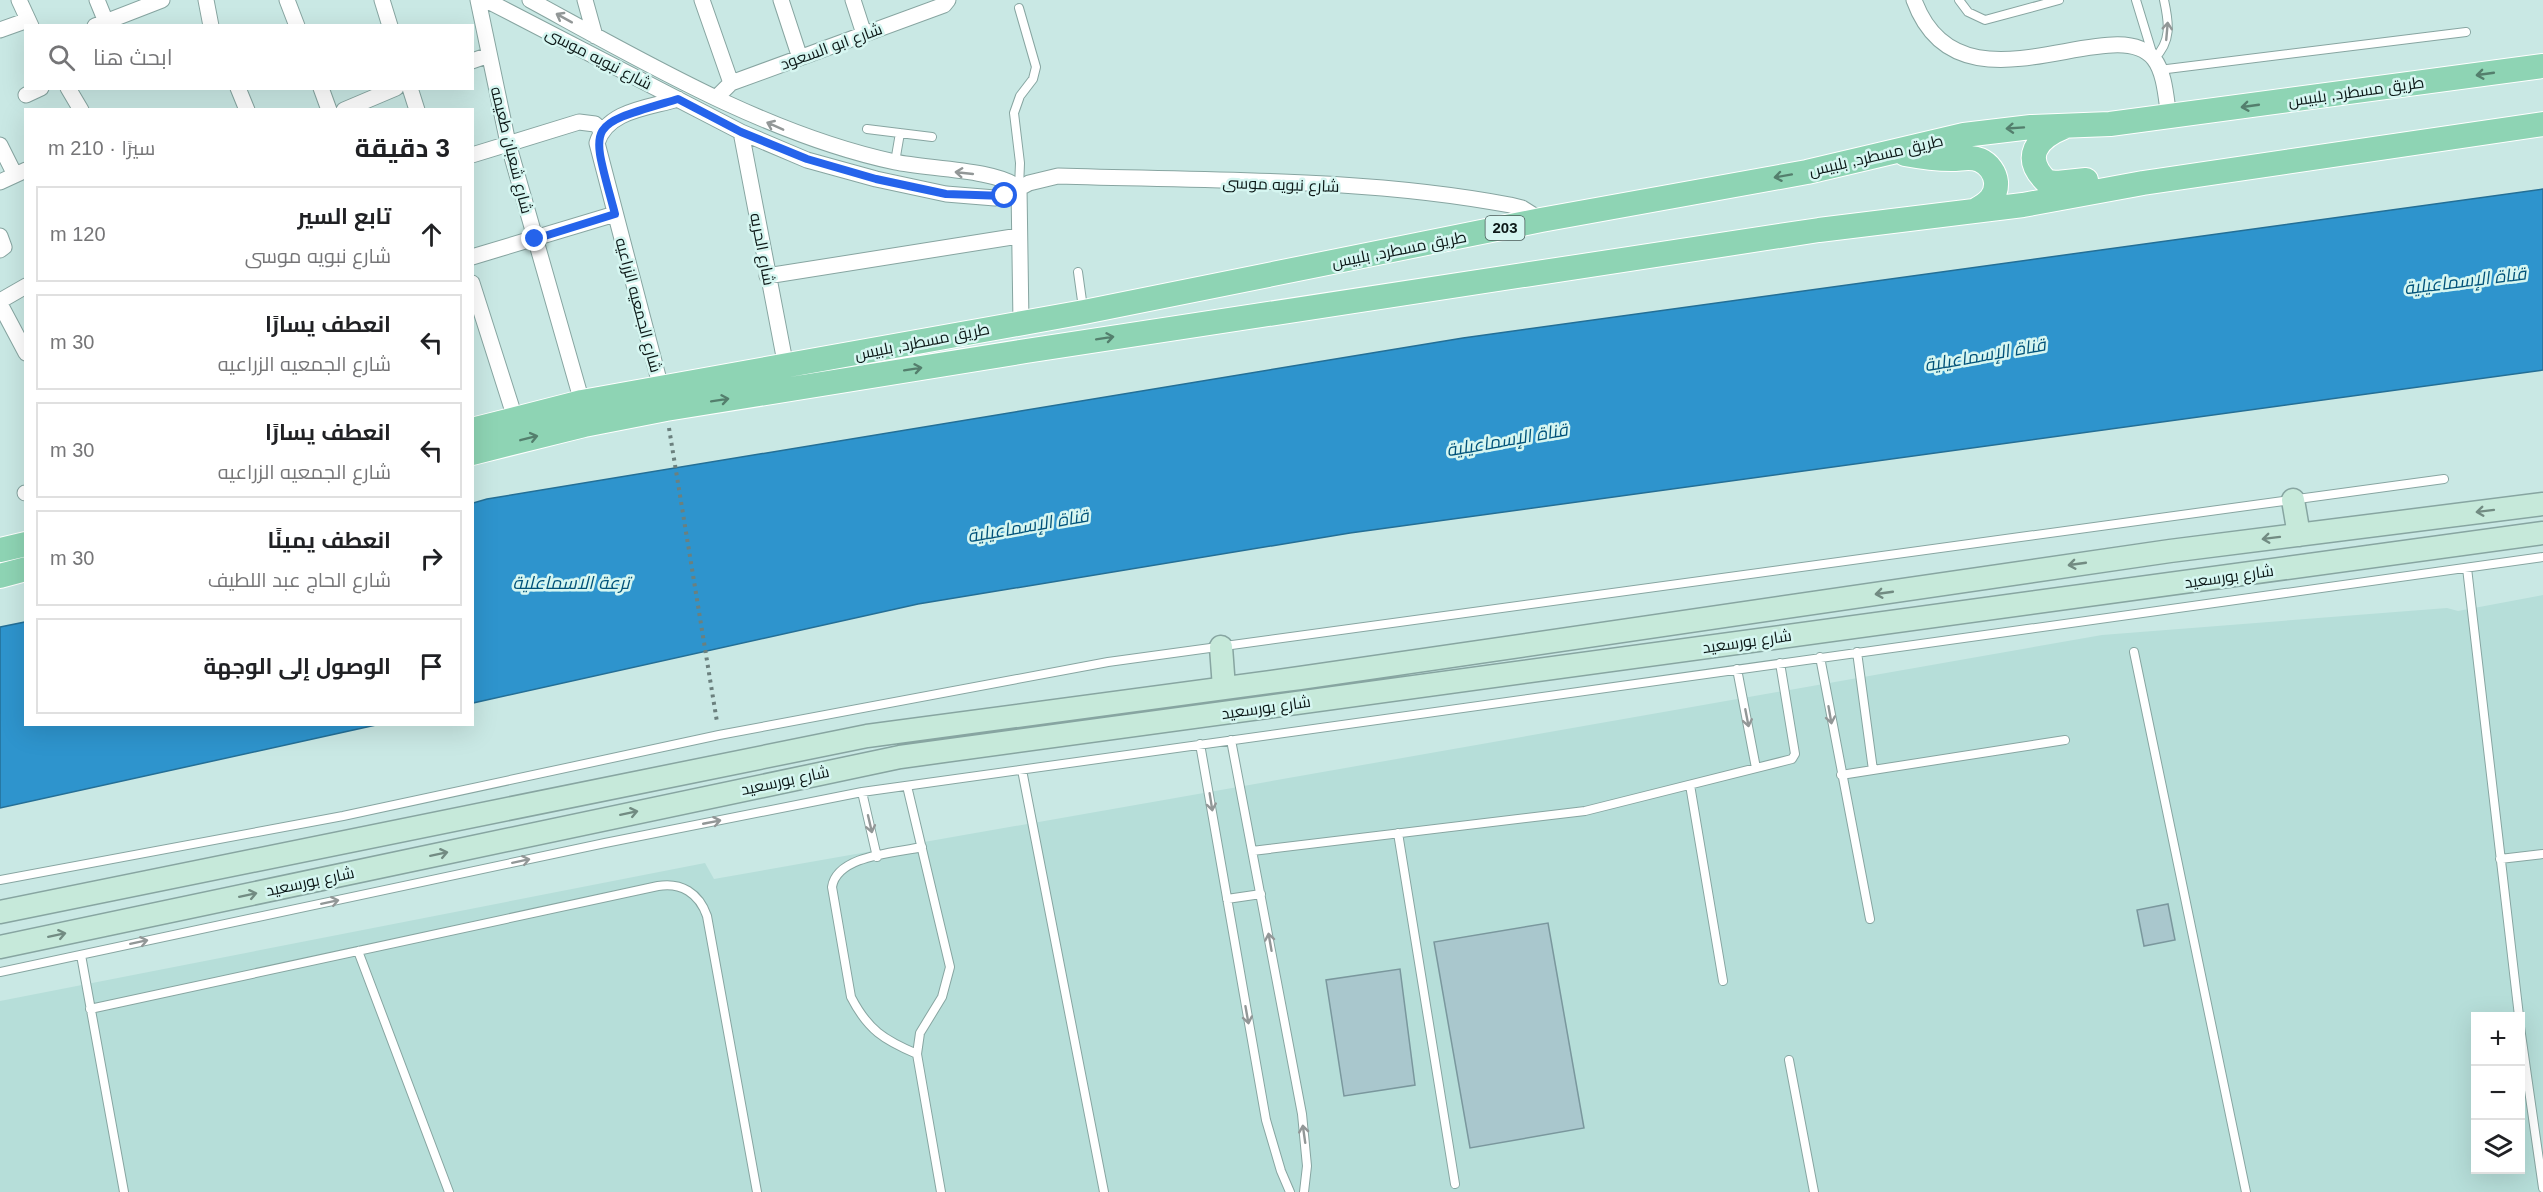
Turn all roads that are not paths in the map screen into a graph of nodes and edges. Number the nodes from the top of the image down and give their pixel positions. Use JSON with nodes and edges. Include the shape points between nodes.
{"nodes":[{"id":1,"x":19,"y":0,"type":"edge"},
{"id":2,"x":98,"y":0,"type":"edge"},
{"id":3,"x":162,"y":0,"type":"edge"},
{"id":4,"x":206,"y":0,"type":"edge"},
{"id":5,"x":287,"y":0,"type":"edge"},
{"id":6,"x":382,"y":0,"type":"edge"},
{"id":7,"x":478,"y":0,"type":"edge"},
{"id":8,"x":486,"y":0,"type":"edge"},
{"id":9,"x":530,"y":0,"type":"edge"},
{"id":10,"x":586,"y":0,"type":"edge"},
{"id":11,"x":702,"y":0,"type":"edge"},
{"id":12,"x":781,"y":0,"type":"edge"},
{"id":13,"x":853,"y":0,"type":"edge"},
{"id":14,"x":948,"y":0,"type":"edge"},
{"id":15,"x":1914,"y":0,"type":"edge"},
{"id":16,"x":1959,"y":0,"type":"edge"},
{"id":17,"x":2059,"y":0,"type":"edge"},
{"id":18,"x":2136,"y":0,"type":"edge"},
{"id":19,"x":2164,"y":0,"type":"edge"},
{"id":20,"x":917,"y":7,"type":"edge"},
{"id":21,"x":1020,"y":8,"type":"dead end"},
{"id":22,"x":29,"y":23,"type":"edge"},
{"id":23,"x":24,"y":24,"type":"edge"},
{"id":24,"x":101,"y":24,"type":"edge"},
{"id":25,"x":207,"y":24,"type":"edge"},
{"id":26,"x":296,"y":24,"type":"edge"},
{"id":27,"x":389,"y":24,"type":"edge"},
{"id":28,"x":0,"y":30,"type":"edge"},
{"id":29,"x":2466,"y":32,"type":"dead end"},
{"id":30,"x":864,"y":34,"type":"junction"},
{"id":31,"x":596,"y":36,"type":"junction"},
{"id":32,"x":489,"y":55,"type":"junction"},
{"id":33,"x":800,"y":57,"type":"junction"},
{"id":34,"x":474,"y":60,"type":"edge"},
{"id":35,"x":2157,"y":65,"type":"junction"},
{"id":36,"x":2543,"y":66,"type":"edge"},
{"id":37,"x":731,"y":83,"type":"junction"},
{"id":38,"x":37,"y":90,"type":"edge"},
{"id":39,"x":69,"y":90,"type":"edge"},
{"id":40,"x":239,"y":90,"type":"edge"},
{"id":41,"x":322,"y":90,"type":"edge"},
{"id":42,"x":391,"y":90,"type":"edge"},
{"id":43,"x":411,"y":90,"type":"edge"},
{"id":44,"x":26,"y":95,"type":"dead end"},
{"id":45,"x":717,"y":97,"type":"junction"},
{"id":46,"x":678,"y":99,"type":"junction"},
{"id":47,"x":80,"y":108,"type":"edge"},
{"id":48,"x":246,"y":108,"type":"edge"},
{"id":49,"x":328,"y":108,"type":"edge"},
{"id":50,"x":349,"y":108,"type":"edge"},
{"id":51,"x":416,"y":108,"type":"edge"},
{"id":52,"x":2169,"y":117,"type":"junction"},
{"id":53,"x":2543,"y":124,"type":"edge"},
{"id":54,"x":2064,"y":127,"type":"junction"},
{"id":55,"x":867,"y":129,"type":"dead end"},
{"id":56,"x":601,"y":130,"type":"junction"},
{"id":57,"x":741,"y":132,"type":"junction"},
{"id":58,"x":900,"y":133,"type":"junction"},
{"id":59,"x":932,"y":137,"type":"dead end"},
{"id":60,"x":508,"y":143,"type":"junction"},
{"id":61,"x":0,"y":145,"type":"edge"},
{"id":62,"x":1899,"y":152,"type":"junction"},
{"id":63,"x":474,"y":154,"type":"edge"},
{"id":64,"x":895,"y":162,"type":"junction"},
{"id":65,"x":20,"y":172,"type":"edge"},
{"id":66,"x":0,"y":182,"type":"edge"},
{"id":67,"x":2143,"y":183,"type":"junction"},
{"id":68,"x":1018,"y":188,"type":"junction"},
{"id":69,"x":1976,"y":210,"type":"junction"},
{"id":70,"x":615,"y":214,"type":"junction"},
{"id":71,"x":1541,"y":220,"type":"junction"},
{"id":72,"x":0,"y":236,"type":"edge"},
{"id":73,"x":1019,"y":236,"type":"junction"},
{"id":74,"x":535,"y":239,"type":"junction"},
{"id":75,"x":0,"y":250,"type":"edge"},
{"id":76,"x":474,"y":257,"type":"edge"},
{"id":77,"x":1078,"y":272,"type":"dead end"},
{"id":78,"x":767,"y":276,"type":"junction"},
{"id":79,"x":24,"y":287,"type":"edge"},
{"id":80,"x":474,"y":292,"type":"edge"},
{"id":81,"x":0,"y":303,"type":"edge"},
{"id":82,"x":1084,"y":312,"type":"junction"},
{"id":83,"x":1021,"y":322,"type":"junction"},
{"id":84,"x":24,"y":347,"type":"edge"},
{"id":85,"x":786,"y":367,"type":"junction"},
{"id":86,"x":661,"y":388,"type":"junction"},
{"id":87,"x":582,"y":402,"type":"junction"},
{"id":88,"x":515,"y":418,"type":"junction"},
{"id":89,"x":474,"y":429,"type":"edge"},
{"id":90,"x":474,"y":452,"type":"edge"},
{"id":91,"x":2444,"y":479,"type":"dead end"},
{"id":92,"x":2293,"y":500,"type":"junction"},
{"id":93,"x":2543,"y":504,"type":"edge"},
{"id":94,"x":2543,"y":533,"type":"edge"},
{"id":95,"x":2299,"y":535,"type":"junction"},
{"id":96,"x":24,"y":544,"type":"edge"},
{"id":97,"x":0,"y":550,"type":"edge"},
{"id":98,"x":2543,"y":558,"type":"edge"},
{"id":99,"x":2467,"y":568,"type":"junction"},
{"id":100,"x":24,"y":570,"type":"edge"},
{"id":101,"x":0,"y":576,"type":"edge"},
{"id":102,"x":1221,"y":647,"type":"junction"},
{"id":103,"x":1857,"y":652,"type":"junction"},
{"id":104,"x":2134,"y":652,"type":"dead end"},
{"id":105,"x":1820,"y":657,"type":"junction"},
{"id":106,"x":1780,"y":663,"type":"junction"},
{"id":107,"x":1737,"y":669,"type":"junction"},
{"id":108,"x":1224,"y":688,"type":"junction"},
{"id":109,"x":1231,"y":740,"type":"junction"},
{"id":110,"x":2065,"y":740,"type":"dead end"},
{"id":111,"x":1200,"y":744,"type":"junction"},
{"id":112,"x":1756,"y":768,"type":"junction"},
{"id":113,"x":1022,"y":770,"type":"junction"},
{"id":114,"x":1873,"y":770,"type":"junction"},
{"id":115,"x":1841,"y":775,"type":"junction"},
{"id":116,"x":1690,"y":785,"type":"junction"},
{"id":117,"x":907,"y":786,"type":"junction"},
{"id":118,"x":862,"y":792,"type":"junction"},
{"id":119,"x":1398,"y":833,"type":"junction"},
{"id":120,"x":922,"y":847,"type":"junction"},
{"id":121,"x":1252,"y":851,"type":"junction"},
{"id":122,"x":2543,"y":854,"type":"edge"},
{"id":123,"x":877,"y":857,"type":"junction"},
{"id":124,"x":2500,"y":859,"type":"junction"},
{"id":125,"x":0,"y":880,"type":"edge"},
{"id":126,"x":1261,"y":894,"type":"junction"},
{"id":127,"x":1227,"y":899,"type":"junction"},
{"id":128,"x":0,"y":912,"type":"edge"},
{"id":129,"x":1870,"y":919,"type":"dead end"},
{"id":130,"x":0,"y":947,"type":"edge"},
{"id":131,"x":358,"y":951,"type":"junction"},
{"id":132,"x":81,"y":955,"type":"junction"},
{"id":133,"x":0,"y":972,"type":"edge"},
{"id":134,"x":1723,"y":981,"type":"dead end"},
{"id":135,"x":90,"y":1009,"type":"junction"},
{"id":136,"x":2518,"y":1012,"type":"edge"},
{"id":137,"x":917,"y":1054,"type":"junction"},
{"id":138,"x":2525,"y":1054,"type":"edge"},
{"id":139,"x":1789,"y":1060,"type":"dead end"},
{"id":140,"x":2539,"y":1130,"type":"edge"},
{"id":141,"x":1455,"y":1184,"type":"dead end"},
{"id":142,"x":2543,"y":1188,"type":"edge"},
{"id":143,"x":124,"y":1192,"type":"edge"},
{"id":144,"x":449,"y":1192,"type":"edge"},
{"id":145,"x":757,"y":1192,"type":"edge"},
{"id":146,"x":941,"y":1192,"type":"edge"},
{"id":147,"x":1104,"y":1192,"type":"edge"},
{"id":148,"x":1290,"y":1192,"type":"edge"},
{"id":149,"x":1304,"y":1192,"type":"edge"},
{"id":150,"x":1814,"y":1192,"type":"edge"},
{"id":151,"x":2246,"y":1192,"type":"edge"}],
"edges":[{"from":1,"to":22,"type":"street"},
{"from":2,"to":24,"type":"street"},
{"from":3,"to":24,"type":"street"},
{"from":4,"to":25,"type":"street"},
{"from":5,"to":26,"type":"street"},
{"from":6,"to":27,"type":"street"},
{"from":7,"to":32,"type":"street","name":"شارع شعبان طعيمه"},
{"from":8,"to":46,"type":"street","name":"شارع نبويه موسى"},
{"from":31,"to":9,"type":"street","name":"شارع نبويه موسى","one_way":true},
{"from":10,"to":31,"type":"street"},
{"from":11,"to":37,"type":"street"},
{"from":12,"to":33,"type":"street"},
{"from":13,"to":30,"type":"street"},
{"from":14,"to":20,"type":"street","name":"شارع ابو السعود","via":[[944,5]]},
{"from":15,"to":35,"type":"street","via":[[1920,16],[1937,38],[1960,53],[1987,61],[2122,45],[2147,53]]},
{"from":16,"to":17,"type":"lane","via":[[1968,12],[1985,20]]},
{"from":18,"to":35,"type":"lane"},
{"from":35,"to":19,"type":"lane","one_way":true,"via":[[2168,36]]},
{"from":20,"to":30,"type":"street","name":"شارع ابو السعود"},
{"from":21,"to":68,"type":"lane","via":[[1036,67],[1014,113],[1020,163]]},
{"from":23,"to":28,"type":"street"},
{"from":29,"to":35,"type":"lane"},
{"from":30,"to":33,"type":"street","name":"شارع ابو السعود"},
{"from":31,"to":45,"type":"street","name":"شارع نبويه موسى"},
{"from":32,"to":34,"type":"street"},
{"from":32,"to":60,"type":"street","name":"شارع شعبان طعيمه"},
{"from":33,"to":37,"type":"street","name":"شارع ابو السعود"},
{"from":35,"to":52,"type":"street"},
{"from":36,"to":52,"type":"main road","name":"طريق مسطرد, بلبيس","number":"203","one_way":true},
{"from":37,"to":45,"type":"street","name":"شارع ابو السعود"},
{"from":38,"to":44,"type":"street"},
{"from":39,"to":47,"type":"street"},
{"from":40,"to":48,"type":"street"},
{"from":41,"to":49,"type":"street"},
{"from":42,"to":50,"type":"street"},
{"from":43,"to":51,"type":"street"},
{"from":64,"to":45,"type":"street","name":"شارع نبويه موسى","one_way":true,"via":[[796,134]]},
{"from":46,"to":56,"type":"street","via":[[615,118]]},
{"from":46,"to":57,"type":"street","name":"شارع نبويه موسى"},
{"from":52,"to":54,"type":"main road","name":"طريق مسطرد, بلبيس","number":"203"},
{"from":53,"to":67,"type":"main road","name":"طريق مسطرد, بلبيس"},
{"from":54,"to":62,"type":"main road","name":"طريق مسطرد, بلبيس","number":"203","one_way":true,"via":[[1964,135]]},
{"from":54,"to":67,"type":"main road","via":[[2044,136],[2034,154],[2035,165],[2047,182],[2104,178]]},
{"from":55,"to":58,"type":"lane"},
{"from":56,"to":60,"type":"street","via":[[595,124],[579,122]]},
{"from":56,"to":70,"type":"street","name":"شارع الجمعيه الزراعيه","via":[[597,143]]},
{"from":57,"to":68,"type":"street","name":"شارع نبويه موسى","via":[[807,159],[946,194],[995,198]]},
{"from":57,"to":78,"type":"street","name":"شارع الحريه"},
{"from":58,"to":59,"type":"lane"},
{"from":58,"to":64,"type":"lane"},
{"from":60,"to":63,"type":"street"},
{"from":60,"to":74,"type":"street","name":"شارع شعبان طعيمه"},
{"from":61,"to":65,"type":"street"},
{"from":62,"to":69,"type":"main road","via":[[1934,158],[1970,158],[1989,166],[1995,175],[1994,196]]},
{"from":62,"to":71,"type":"main road","name":"طريق مسطرد, بلبيس","number":"203","one_way":true},
{"from":68,"to":64,"type":"street","name":"شارع نبويه موسى","one_way":true,"via":[[1001,177]]},
{"from":65,"to":66,"type":"street"},
{"from":67,"to":69,"type":"main road","name":"طريق مسطرد, بلبيس"},
{"from":68,"to":71,"type":"street","name":"شارع نبويه موسى","via":[[1058,176],[1369,187],[1440,193],[1510,205]]},
{"from":68,"to":73,"type":"street"},
{"from":90,"to":69,"type":"main road","name":"طريق مسطرد, بلبيس","one_way":true,"via":[[584,424],[654,411],[1819,230]]},
{"from":70,"to":74,"type":"street"},
{"from":70,"to":86,"type":"street","name":"شارع الجمعيه الزراعيه"},
{"from":71,"to":82,"type":"main road","name":"طريق مسطرد, بلبيس","number":"203"},
{"from":72,"to":75,"type":"street","via":[[4,247]]},
{"from":73,"to":78,"type":"street"},
{"from":73,"to":83,"type":"street"},
{"from":74,"to":76,"type":"street"},
{"from":74,"to":87,"type":"street","name":"شارع شعبان طعيمه"},
{"from":77,"to":82,"type":"lane"},
{"from":78,"to":85,"type":"street","name":"شارع الحريه"},
{"from":79,"to":81,"type":"street"},
{"from":80,"to":88,"type":"street"},
{"from":81,"to":84,"type":"street"},
{"from":82,"to":83,"type":"main road","name":"طريق مسطرد, بلبيس","number":"203"},
{"from":83,"to":85,"type":"main road","name":"طريق مسطرد, بلبيس","number":"203"},
{"from":85,"to":86,"type":"main road","name":"طريق مسطرد, بلبيس","number":"203"},
{"from":86,"to":87,"type":"main road","name":"طريق مسطرد, بلبيس","number":"203"},
{"from":87,"to":88,"type":"main road","name":"طريق مسطرد, بلبيس","number":"203"},
{"from":88,"to":89,"type":"main road","name":"طريق مسطرد, بلبيس","number":"203"},
{"from":91,"to":92,"type":"lane"},
{"from":92,"to":95,"type":"main road"},
{"from":92,"to":102,"type":"lane"},
{"from":93,"to":95,"type":"main road","name":"شارع بورسعيد","one_way":true},
{"from":130,"to":94,"type":"main road","name":"شارع بورسعيد","one_way":true,"via":[[900,757]]},
{"from":95,"to":108,"type":"main road","name":"شارع بورسعيد","one_way":true},
{"from":96,"to":97,"type":"main road"},
{"from":98,"to":99,"type":"lane"},
{"from":99,"to":103,"type":"lane"},
{"from":99,"to":124,"type":"lane"},
{"from":100,"to":101,"type":"main road"},
{"from":102,"to":108,"type":"main road"},
{"from":102,"to":125,"type":"lane","via":[[1108,662],[719,735],[343,816]]},
{"from":103,"to":105,"type":"lane"},
{"from":103,"to":114,"type":"lane"},
{"from":104,"to":151,"type":"lane"},
{"from":105,"to":106,"type":"lane"},
{"from":105,"to":115,"type":"lane","one_way":true},
{"from":106,"to":107,"type":"lane"},
{"from":106,"to":112,"type":"lane","via":[[1796,754],[1792,759]]},
{"from":107,"to":109,"type":"lane"},
{"from":107,"to":112,"type":"lane","one_way":true},
{"from":108,"to":128,"type":"main road","name":"شارع بورسعيد","via":[[816,745]]},
{"from":109,"to":111,"type":"lane"},
{"from":109,"to":121,"type":"lane"},
{"from":110,"to":114,"type":"lane"},
{"from":111,"to":113,"type":"lane"},
{"from":111,"to":127,"type":"lane","one_way":true},
{"from":112,"to":116,"type":"lane"},
{"from":113,"to":117,"type":"lane"},
{"from":113,"to":147,"type":"lane"},
{"from":114,"to":115,"type":"lane"},
{"from":115,"to":129,"type":"lane"},
{"from":116,"to":119,"type":"lane","via":[[1585,811]]},
{"from":116,"to":134,"type":"lane"},
{"from":117,"to":118,"type":"lane"},
{"from":117,"to":120,"type":"lane"},
{"from":118,"to":123,"type":"lane","one_way":true},
{"from":132,"to":118,"type":"lane","one_way":true},
{"from":119,"to":121,"type":"lane"},
{"from":119,"to":141,"type":"lane"},
{"from":120,"to":123,"type":"lane"},
{"from":120,"to":137,"type":"lane","via":[[950,967],[942,997],[920,1033]]},
{"from":121,"to":126,"type":"lane"},
{"from":122,"to":124,"type":"lane"},
{"from":123,"to":137,"type":"lane","via":[[847,864],[833,880],[832,895],[851,997],[875,1032]]},
{"from":124,"to":136,"type":"lane"},
{"from":126,"to":127,"type":"lane"},
{"from":149,"to":126,"type":"lane","one_way":true,"via":[[1306,1140]]},
{"from":127,"to":148,"type":"lane","one_way":true,"via":[[1266,1120]]},
{"from":131,"to":135,"type":"lane"},
{"from":131,"to":144,"type":"lane"},
{"from":131,"to":145,"type":"lane","via":[[667,884],[684,888],[699,899],[706,916]]},
{"from":132,"to":133,"type":"lane"},
{"from":132,"to":135,"type":"lane"},
{"from":135,"to":143,"type":"lane"},
{"from":137,"to":146,"type":"lane"},
{"from":138,"to":140,"type":"lane"},
{"from":139,"to":150,"type":"lane"},
{"from":140,"to":142,"type":"lane"}]}
